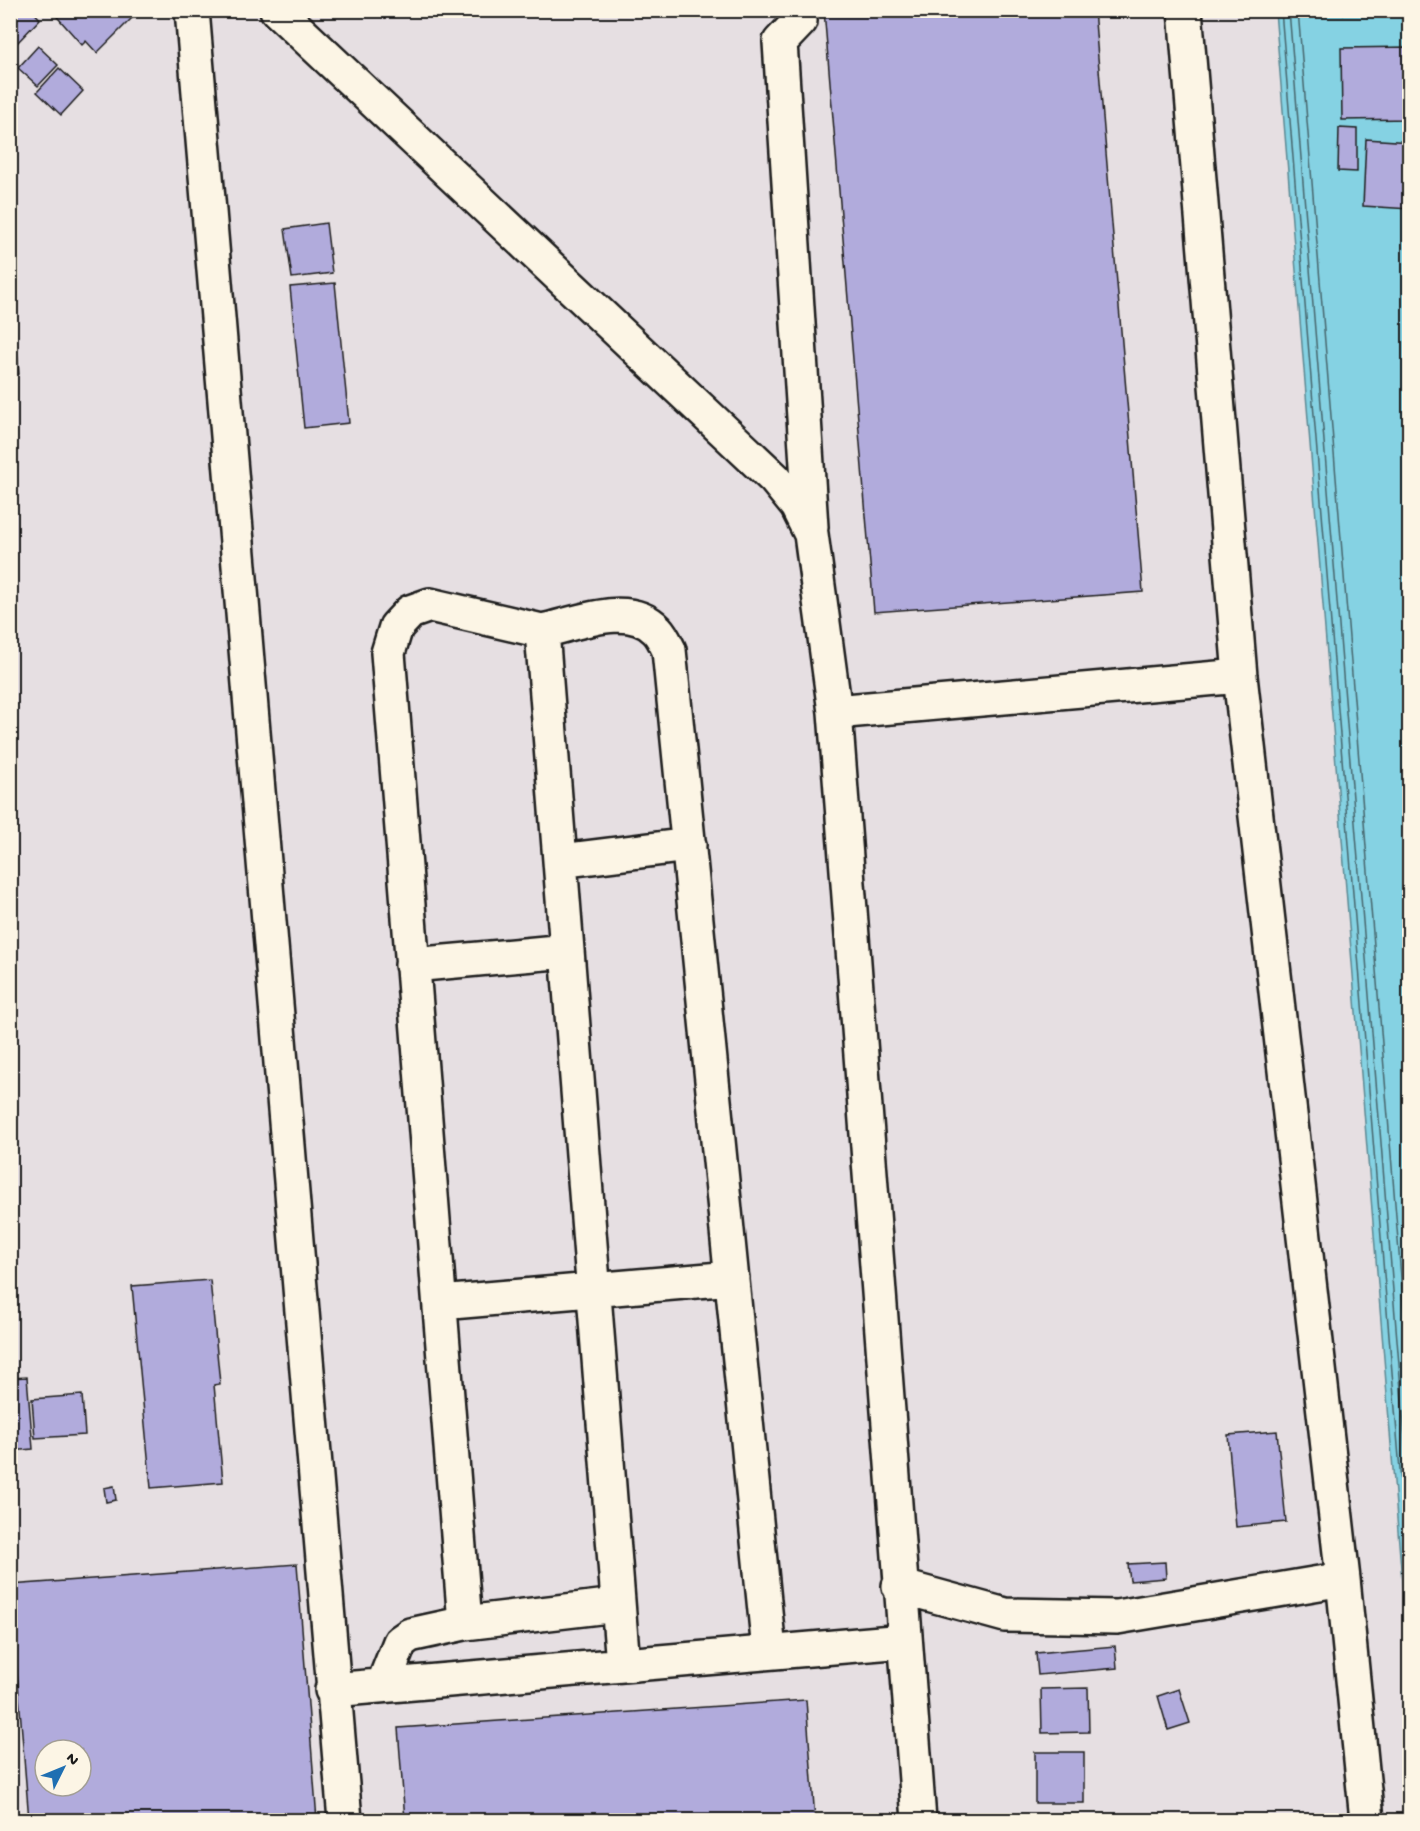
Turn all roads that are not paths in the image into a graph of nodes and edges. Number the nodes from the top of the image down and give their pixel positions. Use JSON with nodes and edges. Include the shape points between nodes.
{"nodes":[{"id":1,"x":192,"y":10,"type":"edge"},
{"id":2,"x":277,"y":10,"type":"edge"},
{"id":3,"x":800,"y":10,"type":"edge"},
{"id":4,"x":1185,"y":10,"type":"edge"},
{"id":5,"x":811,"y":534,"type":"junction"},
{"id":6,"x":542,"y":631,"type":"junction"},
{"id":7,"x":1240,"y":676,"type":"junction"},
{"id":8,"x":835,"y":712,"type":"junction"},
{"id":9,"x":689,"y":845,"type":"junction"},
{"id":10,"x":560,"y":861,"type":"junction"},
{"id":11,"x":567,"y":951,"type":"junction"},
{"id":12,"x":412,"y":965,"type":"junction"},
{"id":13,"x":732,"y":1278,"type":"junction"},
{"id":14,"x":592,"y":1290,"type":"junction"},
{"id":15,"x":440,"y":1303,"type":"junction"},
{"id":16,"x":1343,"y":1579,"type":"junction"},
{"id":17,"x":899,"y":1586,"type":"junction"},
{"id":18,"x":617,"y":1605,"type":"junction"},
{"id":19,"x":465,"y":1623,"type":"junction"},
{"id":20,"x":904,"y":1641,"type":"junction"},
{"id":21,"x":769,"y":1651,"type":"junction"},
{"id":22,"x":623,"y":1665,"type":"junction"},
{"id":23,"x":383,"y":1685,"type":"junction"},
{"id":24,"x":332,"y":1690,"type":"junction"},
{"id":25,"x":345,"y":1821,"type":"edge"},
{"id":26,"x":919,"y":1821,"type":"edge"},
{"id":27,"x":1366,"y":1821,"type":"edge"}],
"edges":[{"from":1,"to":24,"type":"lane"},
{"from":2,"to":5,"type":"lane","via":[[775,478],[797,506]]},
{"from":3,"to":5,"type":"lane","via":[[800,21],[780,42]]},
{"from":4,"to":7,"type":"lane"},
{"from":5,"to":8,"type":"lane"},
{"from":6,"to":9,"type":"lane","via":[[619,615],[640,618],[657,630],[669,650]]},
{"from":6,"to":10,"type":"lane"},
{"from":6,"to":12,"type":"lane","via":[[430,605],[410,612],[396,627],[388,653]]},
{"from":7,"to":8,"type":"lane"},
{"from":7,"to":16,"type":"lane"},
{"from":8,"to":17,"type":"lane"},
{"from":9,"to":10,"type":"lane"},
{"from":9,"to":13,"type":"lane"},
{"from":10,"to":11,"type":"lane"},
{"from":11,"to":12,"type":"lane"},
{"from":11,"to":14,"type":"lane"},
{"from":12,"to":15,"type":"lane"},
{"from":13,"to":14,"type":"lane"},
{"from":13,"to":21,"type":"lane"},
{"from":14,"to":15,"type":"lane"},
{"from":14,"to":18,"type":"lane"},
{"from":15,"to":19,"type":"lane"},
{"from":16,"to":17,"type":"lane","via":[[1117,1617],[1005,1615]]},
{"from":16,"to":27,"type":"lane"},
{"from":17,"to":20,"type":"lane"},
{"from":18,"to":19,"type":"lane"},
{"from":18,"to":22,"type":"lane"},
{"from":19,"to":23,"type":"lane","via":[[410,1635],[400,1642]]},
{"from":20,"to":21,"type":"lane"},
{"from":20,"to":26,"type":"lane"},
{"from":21,"to":22,"type":"lane"},
{"from":22,"to":23,"type":"lane"},
{"from":23,"to":24,"type":"lane"},
{"from":24,"to":25,"type":"lane"}]}
